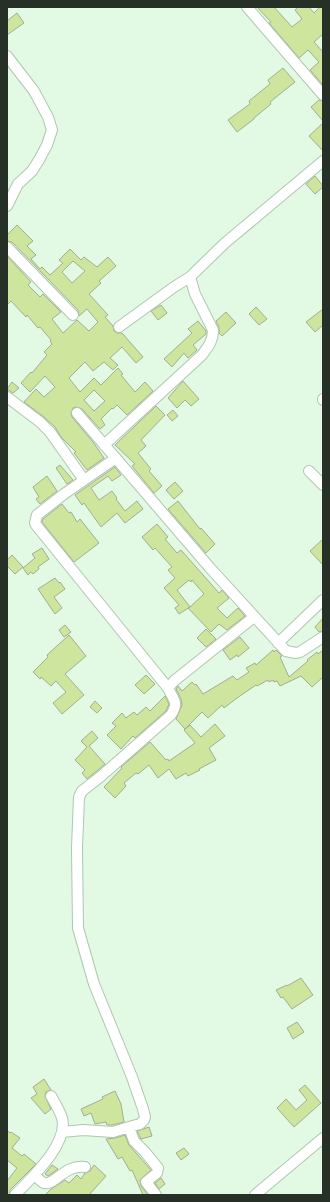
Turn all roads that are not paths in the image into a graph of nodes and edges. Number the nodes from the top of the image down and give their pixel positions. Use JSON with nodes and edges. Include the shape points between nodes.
{"nodes":[{"id":1,"x":247,"y":7,"type":"edge"},
{"id":2,"x":7,"y":56,"type":"edge"},
{"id":3,"x":323,"y":95,"type":"edge"},
{"id":4,"x":323,"y":161,"type":"edge"},
{"id":5,"x":7,"y":206,"type":"edge"},
{"id":6,"x":7,"y":247,"type":"edge"},
{"id":7,"x":190,"y":277,"type":"junction"},
{"id":8,"x":73,"y":315,"type":"dead end"},
{"id":9,"x":119,"y":327,"type":"dead end"},
{"id":10,"x":7,"y":397,"type":"edge"},
{"id":11,"x":77,"y":413,"type":"dead end"},
{"id":12,"x":104,"y":445,"type":"junction"},
{"id":13,"x":116,"y":458,"type":"junction"},
{"id":14,"x":309,"y":471,"type":"dead end"},
{"id":15,"x":84,"y":480,"type":"junction"},
{"id":16,"x":323,"y":485,"type":"edge"},
{"id":17,"x":323,"y":600,"type":"edge"},
{"id":18,"x":254,"y":617,"type":"junction"},
{"id":19,"x":323,"y":637,"type":"edge"},
{"id":20,"x":278,"y":643,"type":"junction"},
{"id":21,"x":168,"y":688,"type":"junction"},
{"id":22,"x":51,"y":1096,"type":"dead end"},
{"id":23,"x":129,"y":1127,"type":"junction"},
{"id":24,"x":62,"y":1132,"type":"junction"},
{"id":25,"x":323,"y":1138,"type":"edge"},
{"id":26,"x":85,"y":1167,"type":"dead end"},
{"id":27,"x":34,"y":1175,"type":"junction"},
{"id":28,"x":15,"y":1195,"type":"edge"},
{"id":29,"x":156,"y":1195,"type":"edge"},
{"id":30,"x":255,"y":1195,"type":"edge"}],
"edges":[{"from":1,"to":3,"type":"street"},
{"from":2,"to":5,"type":"street","via":[[34,91],[52,130],[40,160],[32,172],[18,184]]},
{"from":4,"to":7,"type":"street","via":[[225,243]]},
{"from":6,"to":8,"type":"street"},
{"from":7,"to":9,"type":"street"},
{"from":7,"to":12,"type":"street","via":[[195,294],[213,330],[211,343],[202,355]]},
{"from":10,"to":15,"type":"street","via":[[50,432]]},
{"from":11,"to":12,"type":"street"},
{"from":12,"to":13,"type":"street"},
{"from":13,"to":15,"type":"street"},
{"from":13,"to":18,"type":"street"},
{"from":14,"to":16,"type":"street"},
{"from":15,"to":21,"type":"street","via":[[37,515],[35,523]]},
{"from":17,"to":20,"type":"street"},
{"from":18,"to":20,"type":"street"},
{"from":18,"to":21,"type":"street"},
{"from":19,"to":20,"type":"street","via":[[296,653],[286,651]]},
{"from":21,"to":23,"type":"street","via":[[176,705],[171,715],[82,791],[78,802],[78,928],[94,984],[143,1109],[144,1120]]},
{"from":22,"to":24,"type":"street","via":[[62,1118]]},
{"from":23,"to":24,"type":"street","via":[[113,1132]]},
{"from":23,"to":29,"type":"street","via":[[134,1140],[158,1168],[157,1173],[146,1182]]},
{"from":24,"to":27,"type":"street","via":[[57,1146]]},
{"from":25,"to":30,"type":"street"},
{"from":26,"to":27,"type":"street","via":[[66,1170],[50,1182],[44,1183]]},
{"from":27,"to":28,"type":"street"}]}
